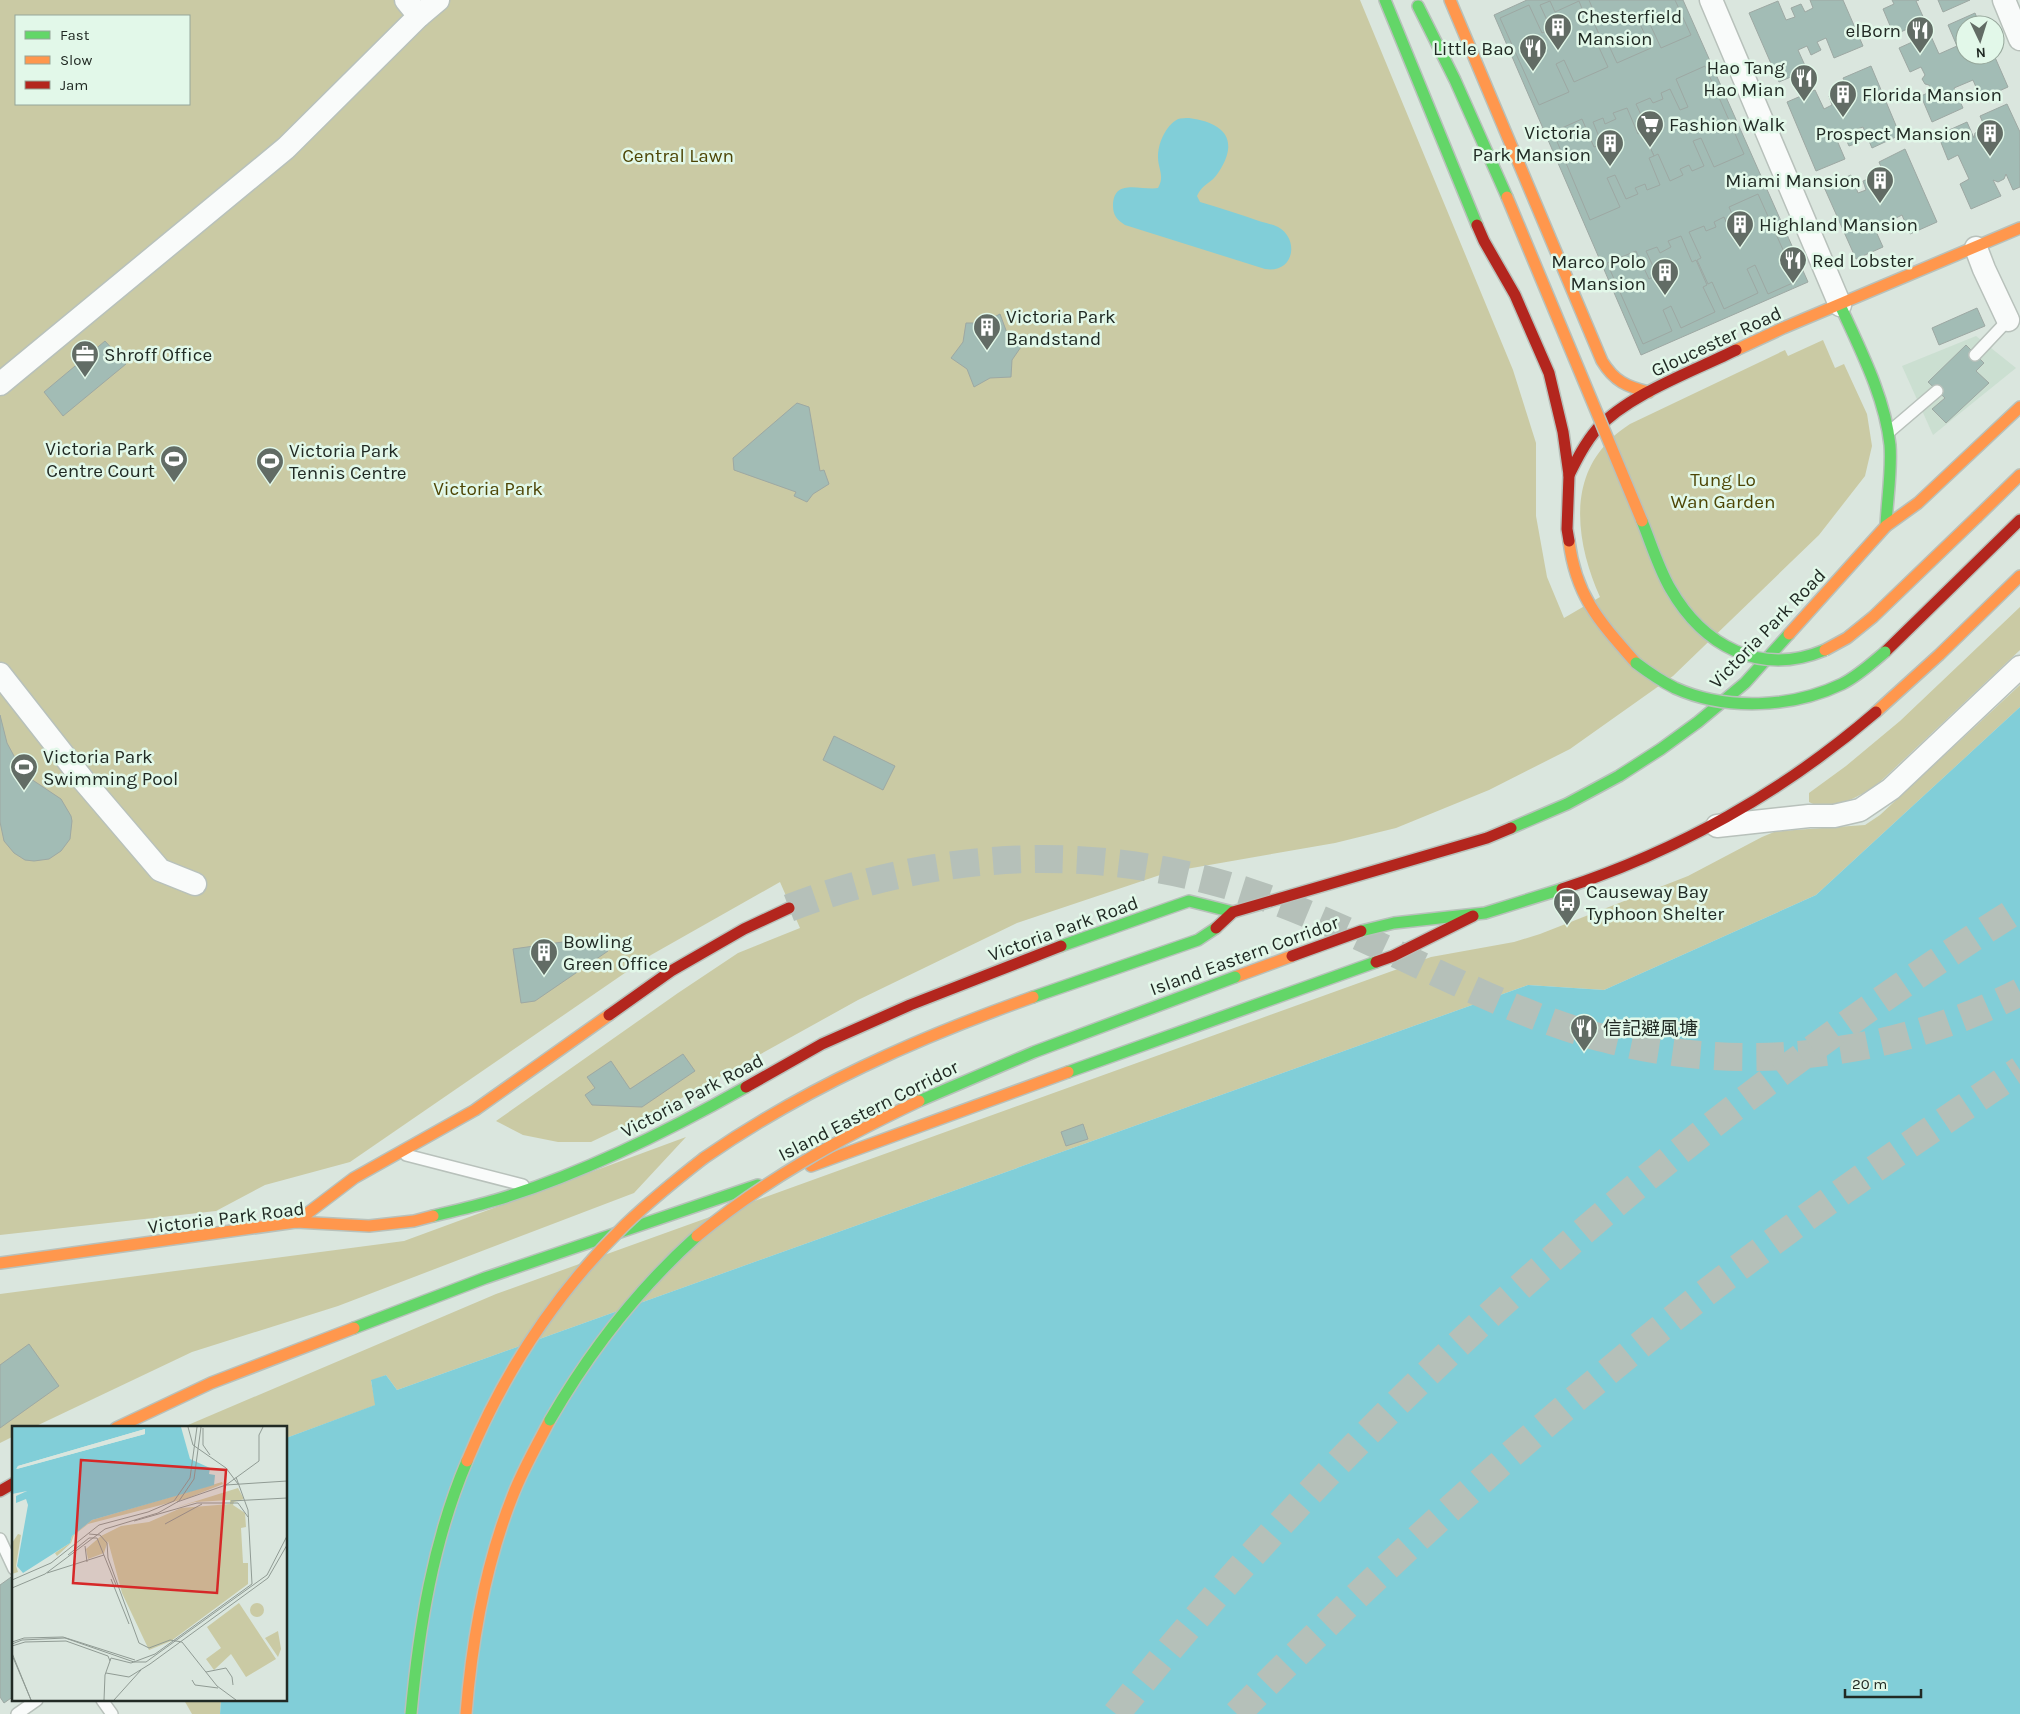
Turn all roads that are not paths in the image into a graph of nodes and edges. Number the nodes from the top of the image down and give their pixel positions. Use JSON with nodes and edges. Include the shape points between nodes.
{"nodes":[{"id":1,"x":438,"y":0,"type":"edge"},
{"id":2,"x":1385,"y":0,"type":"edge"},
{"id":3,"x":1432,"y":0,"type":"edge"},
{"id":4,"x":1450,"y":0,"type":"edge"},
{"id":5,"x":1711,"y":0,"type":"edge"},
{"id":6,"x":2004,"y":0,"type":"edge"},
{"id":7,"x":1416,"y":3,"type":"edge"},
{"id":8,"x":412,"y":8,"type":"edge"},
{"id":9,"x":2020,"y":39,"type":"edge"},
{"id":10,"x":2020,"y":228,"type":"edge"},
{"id":11,"x":1976,"y":248,"type":"junction"},
{"id":12,"x":1840,"y":305,"type":"junction"},
{"id":13,"x":2008,"y":320,"type":"joint"},
{"id":14,"x":1975,"y":355,"type":"dead end"},
{"id":15,"x":0,"y":384,"type":"edge"},
{"id":16,"x":1937,"y":391,"type":"dead end"},
{"id":17,"x":1649,"y":392,"type":"junction"},
{"id":18,"x":2020,"y":407,"type":"edge"},
{"id":19,"x":1889,"y":432,"type":"junction"},
{"id":20,"x":1569,"y":475,"type":"junction"},
{"id":21,"x":2020,"y":475,"type":"edge"},
{"id":22,"x":2020,"y":520,"type":"edge"},
{"id":23,"x":1886,"y":526,"type":"junction"},
{"id":24,"x":2020,"y":576,"type":"edge"},
{"id":25,"x":2020,"y":667,"type":"edge"},
{"id":26,"x":0,"y":674,"type":"edge"},
{"id":27,"x":1714,"y":826,"type":"junction"},
{"id":28,"x":195,"y":884,"type":"dead end"},
{"id":29,"x":789,"y":908,"type":"tunnel mouth"},
{"id":30,"x":1233,"y":912,"type":"junction"},
{"id":31,"x":1473,"y":916,"type":"junction"},
{"id":32,"x":400,"y":1154,"type":"junction"},
{"id":33,"x":535,"y":1187,"type":"junction"},
{"id":34,"x":296,"y":1222,"type":"junction"},
{"id":35,"x":0,"y":1263,"type":"edge"},
{"id":36,"x":120,"y":1426,"type":"edge"},
{"id":37,"x":12,"y":1484,"type":"edge"},
{"id":38,"x":0,"y":1491,"type":"edge"},
{"id":39,"x":0,"y":1539,"type":"edge"},
{"id":40,"x":12,"y":1565,"type":"edge"},
{"id":41,"x":34,"y":1702,"type":"edge"},
{"id":42,"x":103,"y":1702,"type":"edge"},
{"id":43,"x":17,"y":1714,"type":"edge"},
{"id":44,"x":112,"y":1714,"type":"edge"},
{"id":45,"x":411,"y":1714,"type":"edge"},
{"id":46,"x":466,"y":1714,"type":"edge"}],
"edges":[{"from":1,"to":8,"type":"street"},
{"from":2,"to":20,"type":"main road","via":[[1484,240],[1515,294],[1549,373]]},
{"from":3,"to":7,"type":"main road"},
{"from":4,"to":17,"type":"main road","name":"Gloucester Road","via":[[1602,362],[1618,383]]},
{"from":5,"to":12,"type":"street"},
{"from":6,"to":9,"type":"street"},
{"from":7,"to":21,"type":"main road","bridge":true,"via":[[1510,206],[1658,562],[1678,603],[1701,630],[1726,648],[1760,659],[1793,659],[1828,649],[1878,613]]},
{"from":8,"to":15,"type":"street","via":[[286,148]]},
{"from":10,"to":11,"type":"main road","name":"Gloucester Road"},
{"from":11,"to":12,"type":"main road","name":"Gloucester Road"},
{"from":11,"to":13,"type":"street"},
{"from":12,"to":17,"type":"main road","name":"Gloucester Road","via":[[1783,328]]},
{"from":12,"to":19,"type":"main road","via":[[1879,394]]},
{"from":13,"to":14,"type":"lane"},
{"from":16,"to":19,"type":"lane"},
{"from":17,"to":20,"type":"main road","via":[[1605,422],[1591,437]]},
{"from":18,"to":23,"type":"main road","name":"Victoria Park Road","via":[[1918,503]]},
{"from":19,"to":23,"type":"main road"},
{"from":20,"to":22,"type":"main road","bridge":true,"via":[[1566,529],[1571,558],[1580,588],[1598,620],[1636,663],[1666,684],[1687,693],[1743,703],[1793,700],[1818,694],[1865,669]]},
{"from":23,"to":30,"type":"main road","name":"Victoria Park Road","via":[[1745,682],[1698,722],[1619,776],[1567,804],[1487,838]]},
{"from":24,"to":27,"type":"main road","via":[[1885,706],[1795,776]]},
{"from":25,"to":27,"type":"street","via":[[1891,789],[1860,810],[1834,816]]},
{"from":26,"to":28,"type":"street","via":[[84,781],[160,870]]},
{"from":27,"to":31,"type":"main road","via":[[1595,878]]},
{"from":29,"to":32,"type":"main road","via":[[744,928],[671,971],[475,1110]]},
{"from":30,"to":33,"type":"main road","name":"Victoria Park Road","via":[[1189,901],[1024,959],[822,1044],[629,1148]]},
{"from":30,"to":45,"type":"main road","name":"Island Eastern Corridor","bridge":true,"via":[[1198,940],[967,1022],[848,1074],[752,1126],[704,1158],[616,1234],[548,1314],[518,1360],[472,1448],[434,1561]]},
{"from":31,"to":36,"type":"main road","via":[[1393,956],[794,1172],[485,1278],[211,1384]]},
{"from":31,"to":46,"type":"main road","name":"Island Eastern Corridor","bridge":true,"via":[[1392,924],[1360,931],[1039,1049],[938,1091],[873,1123],[810,1157],[731,1208],[660,1271],[604,1335],[576,1375],[529,1460],[513,1496],[489,1571]]},
{"from":32,"to":33,"type":"lane"},
{"from":32,"to":34,"type":"main road","via":[[354,1178]]},
{"from":33,"to":34,"type":"main road","name":"Victoria Park Road","via":[[414,1221],[369,1226]]},
{"from":34,"to":35,"type":"main road","name":"Victoria Park Road"},
{"from":37,"to":38,"type":"main road"},
{"from":39,"to":40,"type":"lane"},
{"from":41,"to":43,"type":"lane"},
{"from":42,"to":44,"type":"lane"}]}
